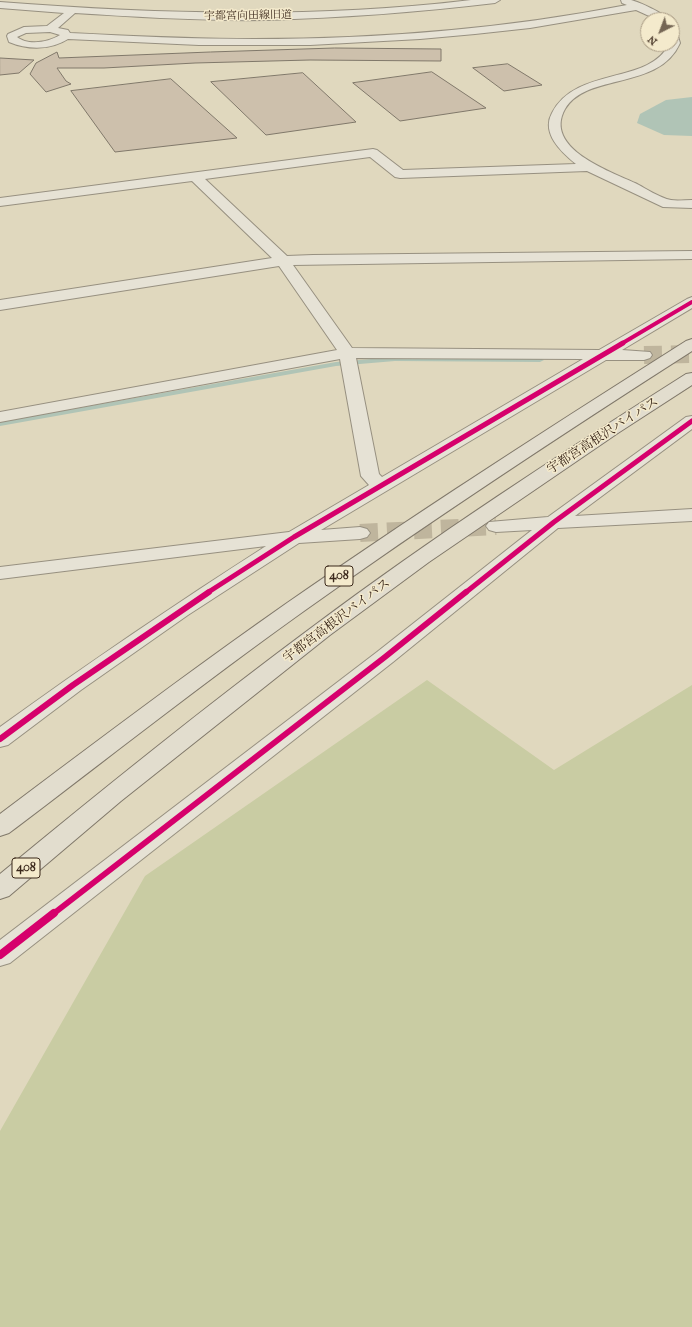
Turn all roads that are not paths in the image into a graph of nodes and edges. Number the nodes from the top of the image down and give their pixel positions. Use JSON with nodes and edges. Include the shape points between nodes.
{"nodes":[{"id":1,"x":78,"y":0,"type":"edge"},
{"id":2,"x":495,"y":0,"type":"edge"},
{"id":3,"x":623,"y":0,"type":"edge"},
{"id":4,"x":0,"y":5,"type":"edge"},
{"id":5,"x":639,"y":6,"type":"junction"},
{"id":6,"x":69,"y":10,"type":"junction"},
{"id":7,"x":650,"y":12,"type":"edge"},
{"id":8,"x":50,"y":29,"type":"junction"},
{"id":9,"x":66,"y":36,"type":"junction"},
{"id":10,"x":671,"y":52,"type":"edge"},
{"id":11,"x":589,"y":167,"type":"junction"},
{"id":12,"x":196,"y":178,"type":"junction"},
{"id":13,"x":0,"y":202,"type":"edge"},
{"id":14,"x":692,"y":204,"type":"edge"},
{"id":15,"x":692,"y":255,"type":"edge"},
{"id":16,"x":283,"y":261,"type":"junction"},
{"id":17,"x":692,"y":302,"type":"edge"},
{"id":18,"x":0,"y":305,"type":"edge"},
{"id":19,"x":692,"y":344,"type":"edge"},
{"id":20,"x":347,"y":353,"type":"junction"},
{"id":21,"x":603,"y":355,"type":"junction"},
{"id":22,"x":644,"y":355,"type":"tunnel mouth"},
{"id":23,"x":692,"y":378,"type":"edge"},
{"id":24,"x":0,"y":417,"type":"edge"},
{"id":25,"x":692,"y":421,"type":"edge"},
{"id":26,"x":380,"y":486,"type":"junction"},
{"id":27,"x":692,"y":515,"type":"edge"},
{"id":28,"x":554,"y":522,"type":"junction"},
{"id":29,"x":496,"y":526,"type":"tunnel mouth"},
{"id":30,"x":360,"y":533,"type":"tunnel mouth"},
{"id":31,"x":294,"y":537,"type":"junction"},
{"id":32,"x":0,"y":573,"type":"edge"},
{"id":33,"x":0,"y":739,"type":"edge"},
{"id":34,"x":0,"y":827,"type":"edge"},
{"id":35,"x":0,"y":889,"type":"edge"},
{"id":36,"x":0,"y":955,"type":"edge"}],
"edges":[{"from":1,"to":6,"type":"street"},
{"from":2,"to":6,"type":"street","name":"宇都宮向田線旧道","via":[[395,10],[269,16],[188,16]]},
{"from":3,"to":5,"type":"street"},
{"from":4,"to":6,"type":"street","name":"宇都宮向田線旧道"},
{"from":5,"to":7,"type":"street"},
{"from":5,"to":9,"type":"street","via":[[588,17],[504,28],[364,40],[199,42]]},
{"from":6,"to":8,"type":"street"},
{"from":8,"to":9,"type":"street","via":[[64,32]]},
{"from":8,"to":9,"type":"street","via":[[24,30],[12,36],[12,40],[44,44],[61,40]]},
{"from":10,"to":11,"type":"street","via":[[653,66],[591,86],[568,97],[558,111],[554,124],[559,140]]},
{"from":11,"to":12,"type":"street","via":[[400,174],[373,153]]},
{"from":11,"to":14,"type":"street","via":[[668,204]]},
{"from":12,"to":13,"type":"street"},
{"from":12,"to":16,"type":"street"},
{"from":15,"to":16,"type":"street"},
{"from":16,"to":18,"type":"street"},
{"from":16,"to":20,"type":"street"},
{"from":17,"to":21,"type":"street"},
{"from":19,"to":34,"type":"highway","number":"408","via":[[446,502],[351,568],[239,647]]},
{"from":20,"to":21,"type":"street"},
{"from":20,"to":24,"type":"street"},
{"from":20,"to":26,"type":"street","via":[[370,476]]},
{"from":21,"to":22,"type":"street"},
{"from":21,"to":26,"type":"street"},
{"from":23,"to":35,"type":"highway","name":"宇都宮高根沢バイパス","number":"408","via":[[422,558],[322,630],[112,794]]},
{"from":25,"to":28,"type":"street"},
{"from":26,"to":31,"type":"street"},
{"from":27,"to":28,"type":"street"},
{"from":28,"to":29,"type":"street"},
{"from":28,"to":36,"type":"street","via":[[385,657]]},
{"from":30,"to":31,"type":"street"},
{"from":31,"to":32,"type":"street"},
{"from":31,"to":33,"type":"street","via":[[181,610]]}]}
